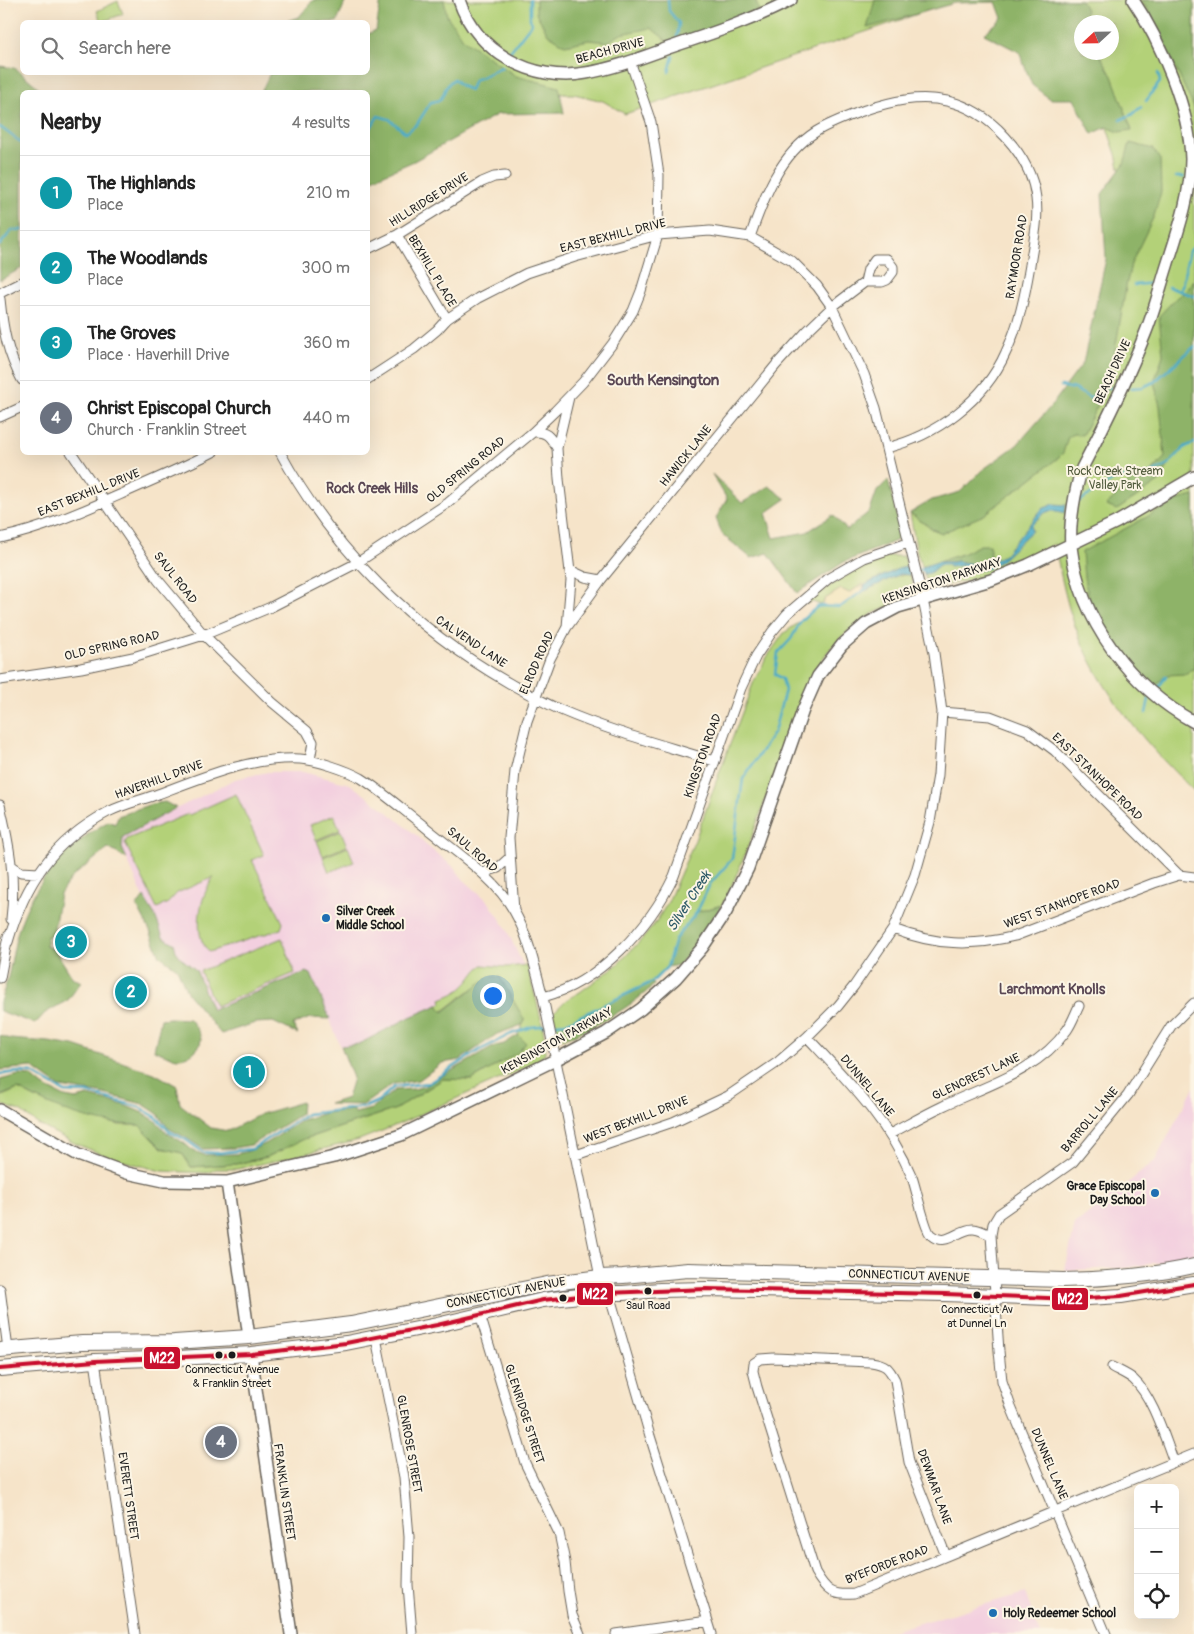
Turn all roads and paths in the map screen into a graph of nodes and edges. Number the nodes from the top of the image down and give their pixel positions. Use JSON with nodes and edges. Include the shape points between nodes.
{"nodes":[{"id":1,"x":459,"y":0,"type":"edge"},
{"id":2,"x":791,"y":0,"type":"edge"},
{"id":3,"x":1133,"y":0,"type":"edge"},
{"id":4,"x":630,"y":61,"type":"junction"},
{"id":5,"x":505,"y":176,"type":"dead end"},
{"id":6,"x":658,"y":235,"type":"junction"},
{"id":7,"x":397,"y":236,"type":"junction"},
{"id":8,"x":750,"y":238,"type":"junction"},
{"id":9,"x":370,"y":248,"type":"edge"},
{"id":10,"x":865,"y":282,"type":"dead end"},
{"id":11,"x":20,"y":283,"type":"edge"},
{"id":12,"x":0,"y":293,"type":"edge"},
{"id":13,"x":0,"y":299,"type":"edge"},
{"id":14,"x":832,"y":307,"type":"junction"},
{"id":15,"x":447,"y":319,"type":"junction"},
{"id":16,"x":20,"y":376,"type":"edge"},
{"id":17,"x":370,"y":378,"type":"edge"},
{"id":18,"x":569,"y":397,"type":"junction"},
{"id":19,"x":20,"y":408,"type":"edge"},
{"id":20,"x":0,"y":417,"type":"edge"},
{"id":21,"x":533,"y":432,"type":"junction"},
{"id":22,"x":557,"y":448,"type":"junction"},
{"id":23,"x":886,"y":448,"type":"junction"},
{"id":24,"x":73,"y":455,"type":"edge"},
{"id":25,"x":206,"y":455,"type":"edge"},
{"id":26,"x":282,"y":455,"type":"edge"},
{"id":27,"x":1194,"y":478,"type":"edge"},
{"id":28,"x":104,"y":502,"type":"junction"},
{"id":29,"x":0,"y":538,"type":"edge"},
{"id":30,"x":908,"y":543,"type":"junction"},
{"id":31,"x":1071,"y":545,"type":"junction"},
{"id":32,"x":357,"y":563,"type":"junction"},
{"id":33,"x":570,"y":570,"type":"junction"},
{"id":34,"x":601,"y":580,"type":"junction"},
{"id":35,"x":923,"y":600,"type":"junction"},
{"id":36,"x":567,"y":627,"type":"junction"},
{"id":37,"x":204,"y":635,"type":"junction"},
{"id":38,"x":0,"y":680,"type":"edge"},
{"id":39,"x":535,"y":698,"type":"junction"},
{"id":40,"x":942,"y":712,"type":"junction"},
{"id":41,"x":1194,"y":722,"type":"edge"},
{"id":42,"x":310,"y":760,"type":"junction"},
{"id":43,"x":714,"y":761,"type":"junction"},
{"id":44,"x":0,"y":805,"type":"edge"},
{"id":45,"x":509,"y":858,"type":"junction"},
{"id":46,"x":12,"y":866,"type":"junction"},
{"id":47,"x":39,"y":872,"type":"junction"},
{"id":48,"x":482,"y":873,"type":"junction"},
{"id":49,"x":1179,"y":875,"type":"junction"},
{"id":50,"x":1194,"y":877,"type":"edge"},
{"id":51,"x":514,"y":911,"type":"junction"},
{"id":52,"x":892,"y":929,"type":"junction"},
{"id":53,"x":8,"y":942,"type":"junction"},
{"id":54,"x":0,"y":978,"type":"edge"},
{"id":55,"x":543,"y":997,"type":"junction"},
{"id":56,"x":1194,"y":1003,"type":"edge"},
{"id":57,"x":1079,"y":1006,"type":"dead end"},
{"id":58,"x":807,"y":1037,"type":"junction"},
{"id":59,"x":555,"y":1060,"type":"junction"},
{"id":60,"x":0,"y":1110,"type":"edge"},
{"id":61,"x":890,"y":1134,"type":"junction"},
{"id":62,"x":576,"y":1155,"type":"junction"},
{"id":63,"x":227,"y":1182,"type":"junction"},
{"id":64,"x":991,"y":1235,"type":"junction"},
{"id":65,"x":1194,"y":1266,"type":"edge"},
{"id":66,"x":600,"y":1277,"type":"junction"},
{"id":67,"x":994,"y":1279,"type":"junction"},
{"id":68,"x":1194,"y":1284,"type":"edge"},
{"id":69,"x":0,"y":1289,"type":"edge"},
{"id":70,"x":607,"y":1292,"type":"junction"},
{"id":71,"x":996,"y":1296,"type":"junction"},
{"id":72,"x":480,"y":1315,"type":"junction"},
{"id":73,"x":308,"y":1330,"type":"junction"},
{"id":74,"x":248,"y":1337,"type":"junction"},
{"id":75,"x":376,"y":1338,"type":"junction"},
{"id":76,"x":4,"y":1349,"type":"edge"},
{"id":77,"x":250,"y":1354,"type":"junction"},
{"id":78,"x":204,"y":1357,"type":"junction"},
{"id":79,"x":95,"y":1361,"type":"junction"},
{"id":80,"x":1112,"y":1367,"type":"dead end"},
{"id":81,"x":889,"y":1368,"type":"joint"},
{"id":82,"x":0,"y":1369,"type":"edge"},
{"id":83,"x":1194,"y":1454,"type":"edge"},
{"id":84,"x":1174,"y":1462,"type":"junction"},
{"id":85,"x":1055,"y":1512,"type":"junction"},
{"id":86,"x":946,"y":1556,"type":"junction"},
{"id":87,"x":708,"y":1620,"type":"junction"},
{"id":88,"x":135,"y":1634,"type":"edge"},
{"id":89,"x":291,"y":1634,"type":"edge"},
{"id":90,"x":412,"y":1634,"type":"edge"},
{"id":91,"x":580,"y":1634,"type":"edge"},
{"id":92,"x":616,"y":1634,"type":"edge"},
{"id":93,"x":712,"y":1634,"type":"edge"},
{"id":94,"x":1106,"y":1634,"type":"edge"}],
"edges":[{"from":1,"to":4,"type":"street","name":"BEACH DRIVE","via":[[467,19],[489,46],[527,69],[542,73],[586,74]]},
{"from":2,"to":4,"type":"street","name":"BEACH DRIVE","via":[[726,28]]},
{"from":3,"to":31,"type":"street","name":"BEACH DRIVE","via":[[1154,37],[1182,103],[1191,159],[1189,179],[1180,223],[1146,333],[1082,468],[1076,489]]},
{"from":4,"to":6,"type":"street","name":"OLD SPRING ROAD","via":[[651,122],[659,175]]},
{"from":5,"to":7,"type":"street","name":"HILLRIDGE DRIVE","via":[[482,182]]},
{"from":6,"to":8,"type":"street","name":"EAST BEXHILL DRIVE","via":[[704,231]]},
{"from":6,"to":15,"type":"street","name":"EAST BEXHILL DRIVE","via":[[527,273],[478,298]]},
{"from":6,"to":18,"type":"street","name":"OLD SPRING ROAD","via":[[633,311],[613,343]]},
{"from":7,"to":9,"type":"street","name":"HILLRIDGE DRIVE"},
{"from":7,"to":15,"type":"street","name":"BEXHILL PLACE"},
{"from":8,"to":14,"type":"street","name":"EAST BEXHILL DRIVE","via":[[792,261]]},
{"from":8,"to":23,"type":"street","name":"RAYMOOR ROAD","via":[[764,198],[782,165],[796,149],[817,132],[880,105],[922,98],[947,101],[986,118],[1016,149],[1030,174],[1036,197],[1037,221],[1024,299],[1006,353],[983,388],[961,410],[934,429]]},
{"from":10,"to":14,"type":"street","name":"HAWICK LANE"},
{"from":11,"to":12,"type":"street"},
{"from":13,"to":16,"type":"street","via":[[4,334]]},
{"from":14,"to":23,"type":"street","name":"EAST BEXHILL DRIVE","via":[[864,374]]},
{"from":14,"to":34,"type":"street","name":"HAWICK LANE","via":[[776,365]]},
{"from":15,"to":17,"type":"street","name":"EAST BEXHILL DRIVE","via":[[414,349]]},
{"from":18,"to":21,"type":"street","name":"OLD SPRING ROAD"},
{"from":18,"to":22,"type":"street","name":"ELROD ROAD"},
{"from":19,"to":20,"type":"street"},
{"from":21,"to":22,"type":"street","via":[[549,435]]},
{"from":21,"to":32,"type":"street","name":"OLD SPRING ROAD","via":[[448,503]]},
{"from":22,"to":33,"type":"street","name":"ELROD ROAD"},
{"from":23,"to":30,"type":"street","name":"EAST BEXHILL DRIVE"},
{"from":24,"to":28,"type":"street","name":"SAUL ROAD"},
{"from":25,"to":28,"type":"street","name":"EAST BEXHILL DRIVE"},
{"from":26,"to":32,"type":"street","name":"CALVEND LANE","via":[[312,505]]},
{"from":27,"to":31,"type":"street","name":"KENSINGTON PARKWAY"},
{"from":28,"to":29,"type":"street","name":"EAST BEXHILL DRIVE"},
{"from":28,"to":37,"type":"street","name":"SAUL ROAD","via":[[158,580]]},
{"from":30,"to":35,"type":"street","name":"WEST BEXHILL DRIVE"},
{"from":30,"to":43,"type":"street","name":"KINGSTON ROAD","via":[[864,558],[829,578],[787,614],[756,656]]},
{"from":31,"to":35,"type":"street","name":"KENSINGTON PARKWAY","via":[[1004,575]]},
{"from":31,"to":41,"type":"street","name":"BEACH DRIVE","via":[[1088,606],[1112,650],[1143,685]]},
{"from":32,"to":37,"type":"street","name":"OLD SPRING ROAD","via":[[271,607]]},
{"from":32,"to":39,"type":"street","name":"CALVEND LANE","via":[[437,636]]},
{"from":33,"to":34,"type":"street","via":[[585,578]]},
{"from":33,"to":36,"type":"street","name":"ELROD ROAD"},
{"from":34,"to":36,"type":"street","name":"HAWICK LANE"},
{"from":35,"to":40,"type":"street","name":"WEST BEXHILL DRIVE"},
{"from":35,"to":59,"type":"street","name":"KENSINGTON PARKWAY","via":[[898,607],[866,624],[842,645],[818,676],[748,868],[726,912],[702,948],[676,978],[641,1008],[606,1033]]},
{"from":36,"to":39,"type":"street","name":"ELROD ROAD"},
{"from":37,"to":38,"type":"street","name":"OLD SPRING ROAD","via":[[89,666]]},
{"from":37,"to":42,"type":"street","name":"SAUL ROAD","via":[[272,702],[307,731],[313,742]]},
{"from":39,"to":43,"type":"street","name":"CALVEND LANE","via":[[601,726]]},
{"from":39,"to":45,"type":"street","name":"ELROD ROAD","via":[[515,771]]},
{"from":40,"to":49,"type":"street","name":"EAST STANHOPE ROAD","via":[[990,716],[1027,730],[1055,751]]},
{"from":40,"to":52,"type":"street","name":"WEST BEXHILL DRIVE","via":[[938,775],[930,822],[915,875]]},
{"from":42,"to":47,"type":"street","name":"HAVERHILL DRIVE","via":[[278,759],[242,765],[110,811],[82,828]]},
{"from":42,"to":48,"type":"street","name":"SAUL ROAD","via":[[359,777],[376,788]]},
{"from":43,"to":55,"type":"street","name":"KINGSTON ROAD","via":[[674,876],[647,922],[628,944],[597,970],[561,991]]},
{"from":44,"to":46,"type":"street"},
{"from":45,"to":48,"type":"street","via":[[498,868]]},
{"from":45,"to":51,"type":"street","name":"ELROD ROAD"},
{"from":46,"to":47,"type":"street","via":[[21,872]]},
{"from":46,"to":53,"type":"street"},
{"from":47,"to":53,"type":"street","name":"HAVERHILL DRIVE","via":[[16,914]]},
{"from":48,"to":51,"type":"street","name":"SAUL ROAD"},
{"from":49,"to":50,"type":"street"},
{"from":49,"to":52,"type":"street","name":"WEST STANHOPE ROAD","via":[[997,941],[974,944],[939,942]]},
{"from":51,"to":55,"type":"street","name":"SAUL ROAD","via":[[531,952]]},
{"from":52,"to":58,"type":"street","name":"WEST BEXHILL DRIVE","via":[[854,986]]},
{"from":53,"to":54,"type":"street"},
{"from":55,"to":59,"type":"street","name":"SAUL ROAD"},
{"from":56,"to":64,"type":"street","name":"BARROLL LANE","via":[[1170,1026],[1128,1096],[1073,1162],[1000,1214]]},
{"from":57,"to":61,"type":"street","name":"GLENCREST LANE","via":[[1056,1044],[1023,1071],[940,1107]]},
{"from":58,"to":61,"type":"street","name":"DUNNEL LANE","via":[[862,1096]]},
{"from":58,"to":62,"type":"street","name":"WEST BEXHILL DRIVE","via":[[778,1062],[728,1096],[673,1122]]},
{"from":59,"to":62,"type":"street","name":"SAUL ROAD"},
{"from":59,"to":63,"type":"street","name":"KENSINGTON PARKWAY","via":[[401,1135],[334,1157]]},
{"from":60,"to":63,"type":"street","name":"KENSINGTON PARKWAY","via":[[78,1155],[126,1173],[164,1181]]},
{"from":61,"to":64,"type":"street","name":"DUNNEL LANE","via":[[912,1178],[930,1234],[946,1239],[970,1228]]},
{"from":62,"to":66,"type":"street","name":"SAUL ROAD"},
{"from":63,"to":74,"type":"street"},
{"from":64,"to":67,"type":"street","name":"BARROLL LANE"},
{"from":65,"to":67,"type":"main road","name":"CONNECTICUT AVENUE","via":[[1104,1279]]},
{"from":66,"to":67,"type":"main road","name":"CONNECTICUT AVENUE","via":[[688,1270]]},
{"from":66,"to":70,"type":"street","name":"SAUL ROAD"},
{"from":66,"to":73,"type":"main road","name":"CONNECTICUT AVENUE","via":[[547,1284]]},
{"from":67,"to":71,"type":"street","name":"BARROLL LANE"},
{"from":68,"to":71,"type":"main road","name":"CONNECTICUT AVENUE","via":[[1122,1296],[1072,1300]]},
{"from":69,"to":76,"type":"street"},
{"from":70,"to":71,"type":"main road","name":"CONNECTICUT AVENUE","via":[[706,1289]]},
{"from":70,"to":72,"type":"main road","name":"CONNECTICUT AVENUE","via":[[543,1300]]},
{"from":70,"to":87,"type":"street","name":"SAUL ROAD"},
{"from":71,"to":85,"type":"street","name":"DUNNEL LANE","via":[[1002,1380]]},
{"from":72,"to":75,"type":"main road","name":"CONNECTICUT AVENUE"},
{"from":72,"to":91,"type":"street","name":"GLENRIDGE STREET","via":[[525,1463],[559,1533],[571,1607]]},
{"from":73,"to":74,"type":"main road","name":"CONNECTICUT AVENUE"},
{"from":73,"to":77,"type":"main road","via":[[297,1340],[264,1344]]},
{"from":74,"to":76,"type":"main road","name":"CONNECTICUT AVENUE"},
{"from":74,"to":78,"type":"main road","via":[[244,1347],[211,1352]]},
{"from":75,"to":77,"type":"main road","name":"CONNECTICUT AVENUE"},
{"from":75,"to":90,"type":"street","name":"GLENROSE STREET","via":[[404,1477],[410,1536],[408,1585]]},
{"from":77,"to":78,"type":"main road","name":"CONNECTICUT AVENUE"},
{"from":77,"to":89,"type":"street","name":"FRANKLIN STREET"},
{"from":78,"to":79,"type":"main road","name":"CONNECTICUT AVENUE"},
{"from":79,"to":82,"type":"main road","name":"CONNECTICUT AVENUE"},
{"from":79,"to":88,"type":"street","name":"EVERETT STREET"},
{"from":80,"to":84,"type":"street","via":[[1131,1377],[1141,1388]]},
{"from":81,"to":86,"type":"street","name":"DEWMAR LANE","via":[[895,1380],[909,1462]]},
{"from":81,"to":86,"type":"street","name":"BYEFORDE ROAD","via":[[871,1362],[774,1358],[760,1359],[754,1363],[753,1371],[815,1572],[822,1585],[840,1595],[854,1594]]},
{"from":83,"to":84,"type":"street","name":"BYEFORDE ROAD"},
{"from":84,"to":85,"type":"street","name":"BYEFORDE ROAD"},
{"from":85,"to":86,"type":"street","name":"BYEFORDE ROAD"},
{"from":85,"to":94,"type":"street","name":"DUNNEL LANE"},
{"from":87,"to":92,"type":"street"},
{"from":87,"to":93,"type":"street","name":"SAUL ROAD"}]}
